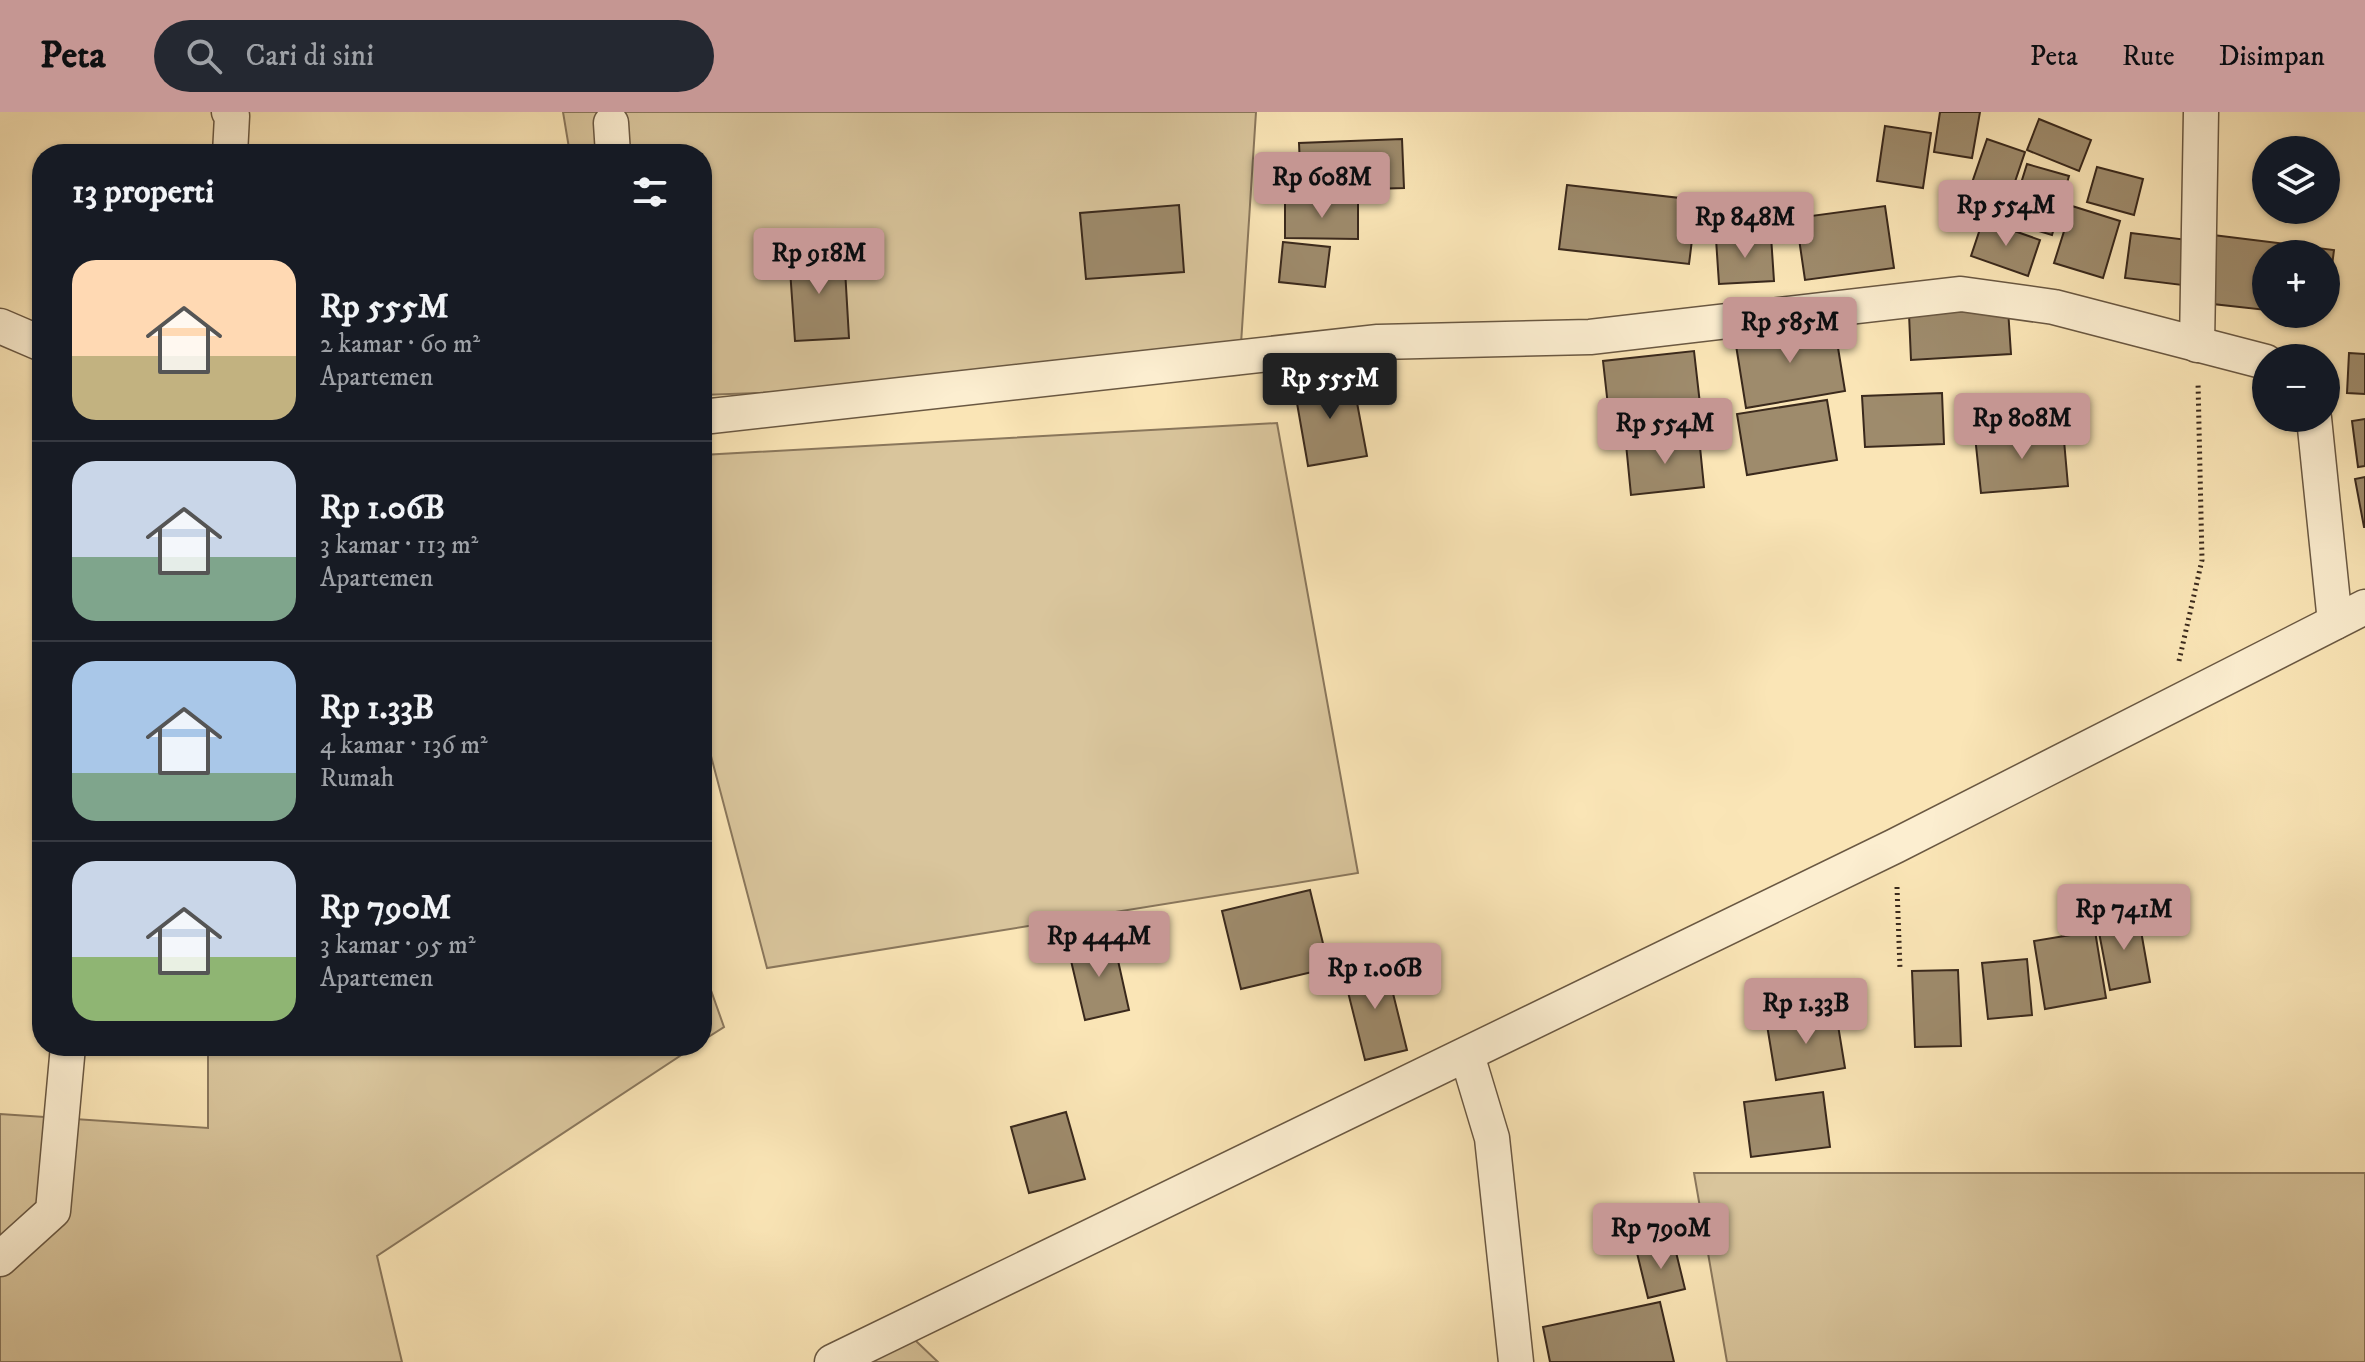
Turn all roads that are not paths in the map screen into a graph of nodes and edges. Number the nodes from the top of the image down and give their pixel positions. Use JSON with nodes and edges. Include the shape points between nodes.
{"nodes":[{"id":1,"x":229,"y":112,"type":"edge"},
{"id":2,"x":2201,"y":112,"type":"edge"},
{"id":3,"x":231,"y":144,"type":"edge"},
{"id":4,"x":0,"y":326,"type":"edge"},
{"id":5,"x":32,"y":340,"type":"edge"},
{"id":6,"x":2197,"y":345,"type":"junction"},
{"id":7,"x":2252,"y":359,"type":"edge"},
{"id":8,"x":712,"y":416,"type":"edge"},
{"id":9,"x":2315,"y":432,"type":"edge"},
{"id":10,"x":2365,"y":607,"type":"edge"},
{"id":11,"x":2335,"y":622,"type":"junction"},
{"id":12,"x":1467,"y":1055,"type":"junction"},
{"id":13,"x":67,"y":1056,"type":"edge"},
{"id":14,"x":0,"y":1259,"type":"edge"},
{"id":15,"x":832,"y":1362,"type":"edge"},
{"id":16,"x":1516,"y":1362,"type":"edge"}],
"edges":[{"from":1,"to":3,"type":"street"},
{"from":2,"to":6,"type":"street"},
{"from":4,"to":5,"type":"street"},
{"from":6,"to":7,"type":"street"},
{"from":6,"to":8,"type":"street","via":[[2054,307],[1961,294],[1590,337],[1378,342]]},
{"from":9,"to":11,"type":"street"},
{"from":10,"to":11,"type":"street"},
{"from":11,"to":12,"type":"street","via":[[1895,846]]},
{"from":12,"to":15,"type":"street"},
{"from":12,"to":16,"type":"street","via":[[1492,1138]]},
{"from":13,"to":14,"type":"street","via":[[53,1211]]}]}
